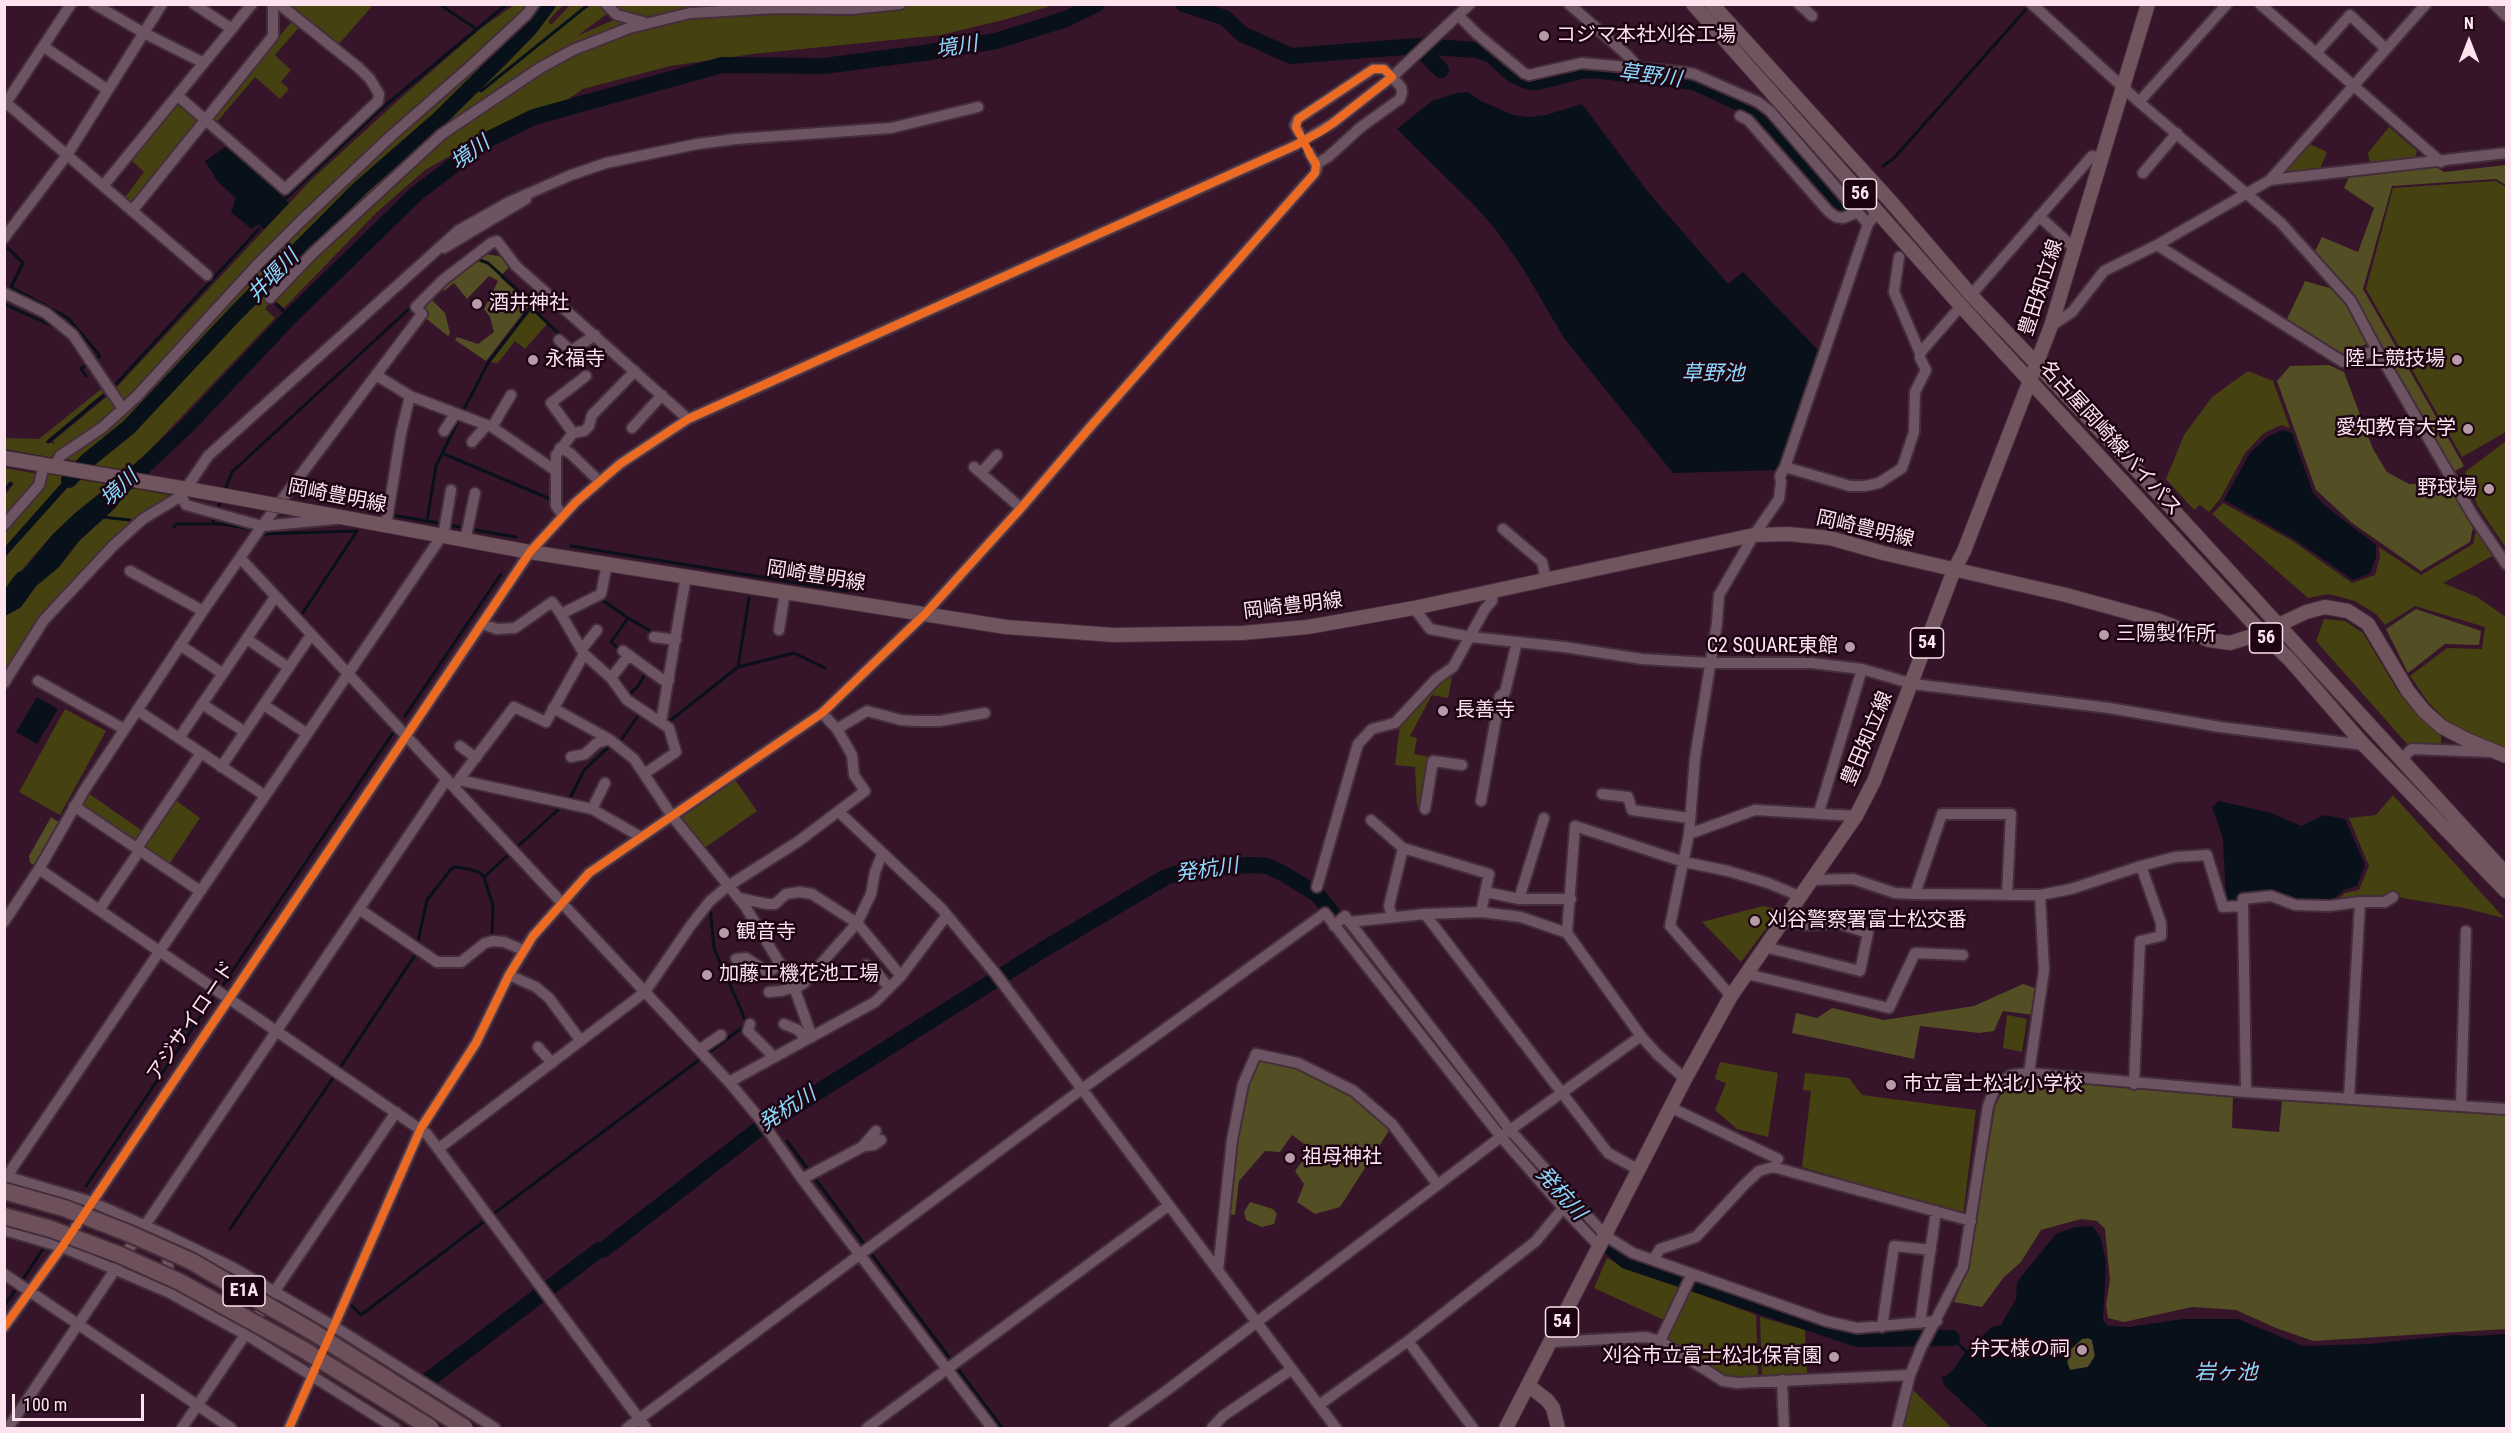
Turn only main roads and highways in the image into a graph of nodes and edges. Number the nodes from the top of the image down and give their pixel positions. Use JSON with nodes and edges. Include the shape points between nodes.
{"nodes":[{"id":1,"x":1693,"y":4,"type":"edge"},
{"id":2,"x":1712,"y":4,"type":"edge"},
{"id":3,"x":2148,"y":4,"type":"edge"},
{"id":4,"x":2037,"y":364,"type":"junction"},
{"id":5,"x":2031,"y":381,"type":"junction"},
{"id":6,"x":4,"y":458,"type":"edge"},
{"id":7,"x":1954,"y":570,"type":"junction"},
{"id":8,"x":2278,"y":625,"type":"junction"},
{"id":9,"x":2262,"y":633,"type":"junction"},
{"id":10,"x":2501,"y":754,"type":"edge"},
{"id":11,"x":2505,"y":870,"type":"edge"},
{"id":12,"x":2506,"y":891,"type":"edge"},
{"id":13,"x":6,"y":1182,"type":"edge"},
{"id":14,"x":4,"y":1216,"type":"edge"},
{"id":15,"x":1529,"y":1386,"type":"junction"},
{"id":16,"x":431,"y":1428,"type":"edge"},
{"id":17,"x":465,"y":1428,"type":"edge"},
{"id":18,"x":1506,"y":1428,"type":"edge"},
{"id":19,"x":1558,"y":1428,"type":"edge"}],
"edges":[{"from":1,"to":5,"type":"main road","name":"名古屋岡崎線バイパス","number":"56"},
{"from":2,"to":4,"type":"main road","name":"名古屋岡崎線バイパス","number":"56"},
{"from":3,"to":4,"type":"main road","name":"豊田知立線","number":"54"},
{"from":4,"to":5,"type":"main road","name":"豊田知立線","number":"54"},
{"from":4,"to":8,"type":"main road","name":"名古屋岡崎線バイパス","number":"56"},
{"from":5,"to":7,"type":"main road","name":"豊田知立線","number":"54"},
{"from":5,"to":9,"type":"main road","name":"名古屋岡崎線バイパス","number":"56"},
{"from":6,"to":7,"type":"main road","name":"岡崎豊明線","bridge":true,"via":[[465,541],[1041,631],[1188,635],[1308,627],[1754,535],[1830,538]]},
{"from":7,"to":9,"type":"main road","name":"岡崎豊明線","via":[[2066,595],[2157,620],[2209,640],[2230,643]]},
{"from":7,"to":15,"type":"main road","name":"豊田知立線","number":"54","via":[[1874,782],[1856,816],[1731,996]]},
{"from":8,"to":9,"type":"main road","name":"岡崎豊明線"},
{"from":8,"to":10,"type":"main road","name":"岡崎豊明線","via":[[2325,607],[2348,611],[2368,624],[2424,711],[2442,727]]},
{"from":8,"to":11,"type":"main road","name":"名古屋岡崎線バイパス","number":"56"},
{"from":9,"to":12,"type":"main road","name":"名古屋岡崎線バイパス","number":"56","via":[[2364,746]]},
{"from":13,"to":17,"type":"highway","number":"E1A","bridge":true,"via":[[191,1261]]},
{"from":14,"to":16,"type":"highway","number":"E1A","bridge":true,"via":[[51,1229],[180,1282],[304,1350]]},
{"from":15,"to":18,"type":"main road","name":"豊田知立線"},
{"from":15,"to":19,"type":"main road","via":[[1553,1408]]}]}
